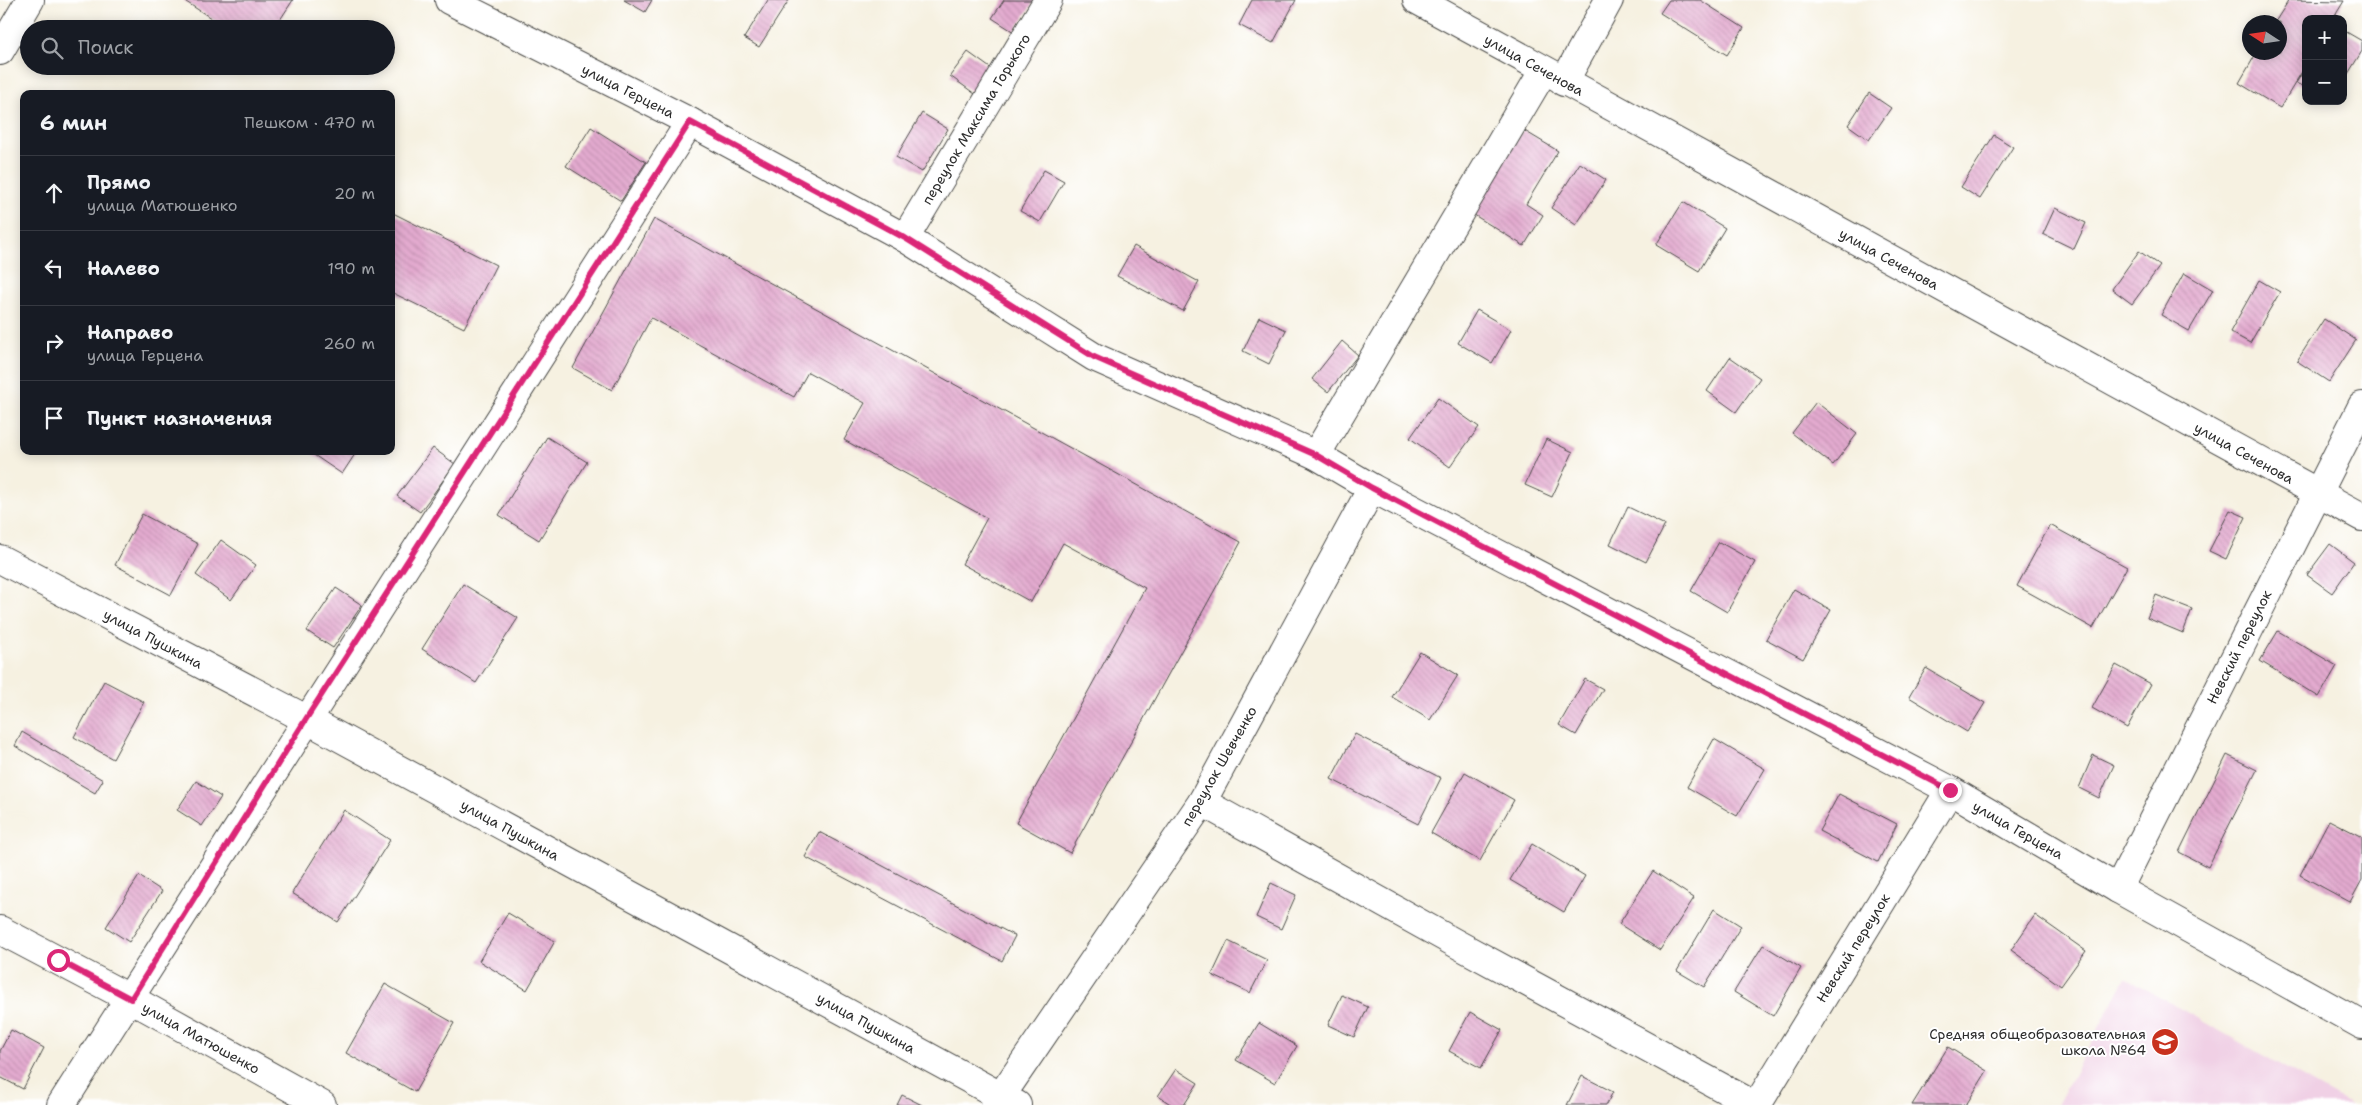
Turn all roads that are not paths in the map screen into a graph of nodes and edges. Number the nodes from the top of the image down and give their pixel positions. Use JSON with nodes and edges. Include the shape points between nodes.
{"nodes":[{"id":1,"x":30,"y":0,"type":"edge"},
{"id":2,"x":449,"y":0,"type":"edge"},
{"id":3,"x":1048,"y":0,"type":"edge"},
{"id":4,"x":1416,"y":0,"type":"edge"},
{"id":5,"x":1609,"y":0,"type":"edge"},
{"id":6,"x":0,"y":51,"type":"edge"},
{"id":7,"x":1554,"y":76,"type":"junction"},
{"id":8,"x":690,"y":122,"type":"junction"},
{"id":9,"x":905,"y":238,"type":"junction"},
{"id":10,"x":2362,"y":406,"type":"edge"},
{"id":11,"x":1316,"y":455,"type":"junction"},
{"id":12,"x":1372,"y":488,"type":"junction"},
{"id":13,"x":2317,"y":493,"type":"junction"},
{"id":14,"x":2362,"y":517,"type":"edge"},
{"id":15,"x":0,"y":559,"type":"edge"},
{"id":16,"x":306,"y":719,"type":"junction"},
{"id":17,"x":1950,"y":790,"type":"junction"},
{"id":18,"x":1202,"y":802,"type":"junction"},
{"id":19,"x":2118,"y":889,"type":"junction"},
{"id":20,"x":0,"y":930,"type":"edge"},
{"id":21,"x":131,"y":999,"type":"junction"},
{"id":22,"x":2362,"y":1025,"type":"edge"},
{"id":23,"x":1004,"y":1102,"type":"edge"},
{"id":24,"x":61,"y":1105,"type":"edge"},
{"id":25,"x":322,"y":1105,"type":"edge"},
{"id":26,"x":1755,"y":1105,"type":"edge"}],
"edges":[{"from":1,"to":6,"type":"street"},
{"from":2,"to":8,"type":"street","name":"улица Герцена"},
{"from":3,"to":9,"type":"street","name":"переулок Максима Горького"},
{"from":4,"to":7,"type":"street","name":"улица Сеченова"},
{"from":5,"to":7,"type":"street"},
{"from":7,"to":11,"type":"street"},
{"from":7,"to":13,"type":"street","name":"улица Сеченова"},
{"from":8,"to":9,"type":"street","name":"улица Герцена"},
{"from":8,"to":16,"type":"street"},
{"from":9,"to":11,"type":"street","name":"улица Герцена","via":[[1094,357]]},
{"from":10,"to":13,"type":"street","name":"Невский переулок"},
{"from":11,"to":12,"type":"street","name":"улица Герцена"},
{"from":12,"to":17,"type":"street","name":"улица Герцена"},
{"from":12,"to":18,"type":"street","name":"переулок Шевченко"},
{"from":13,"to":14,"type":"street","name":"улица Сеченова"},
{"from":13,"to":19,"type":"street","name":"Невский переулок"},
{"from":15,"to":16,"type":"street","name":"улица Пушкина"},
{"from":16,"to":21,"type":"street"},
{"from":16,"to":23,"type":"street","name":"улица Пушкина"},
{"from":17,"to":19,"type":"street","name":"улица Герцена"},
{"from":17,"to":26,"type":"street","name":"Невский переулок"},
{"from":18,"to":23,"type":"street","name":"переулок Шевченко"},
{"from":18,"to":26,"type":"street"},
{"from":19,"to":22,"type":"street","name":"улица Герцена"},
{"from":20,"to":21,"type":"street","name":"улица Матюшенко"},
{"from":21,"to":24,"type":"street"},
{"from":21,"to":25,"type":"street","name":"улица Матюшенко"}]}
